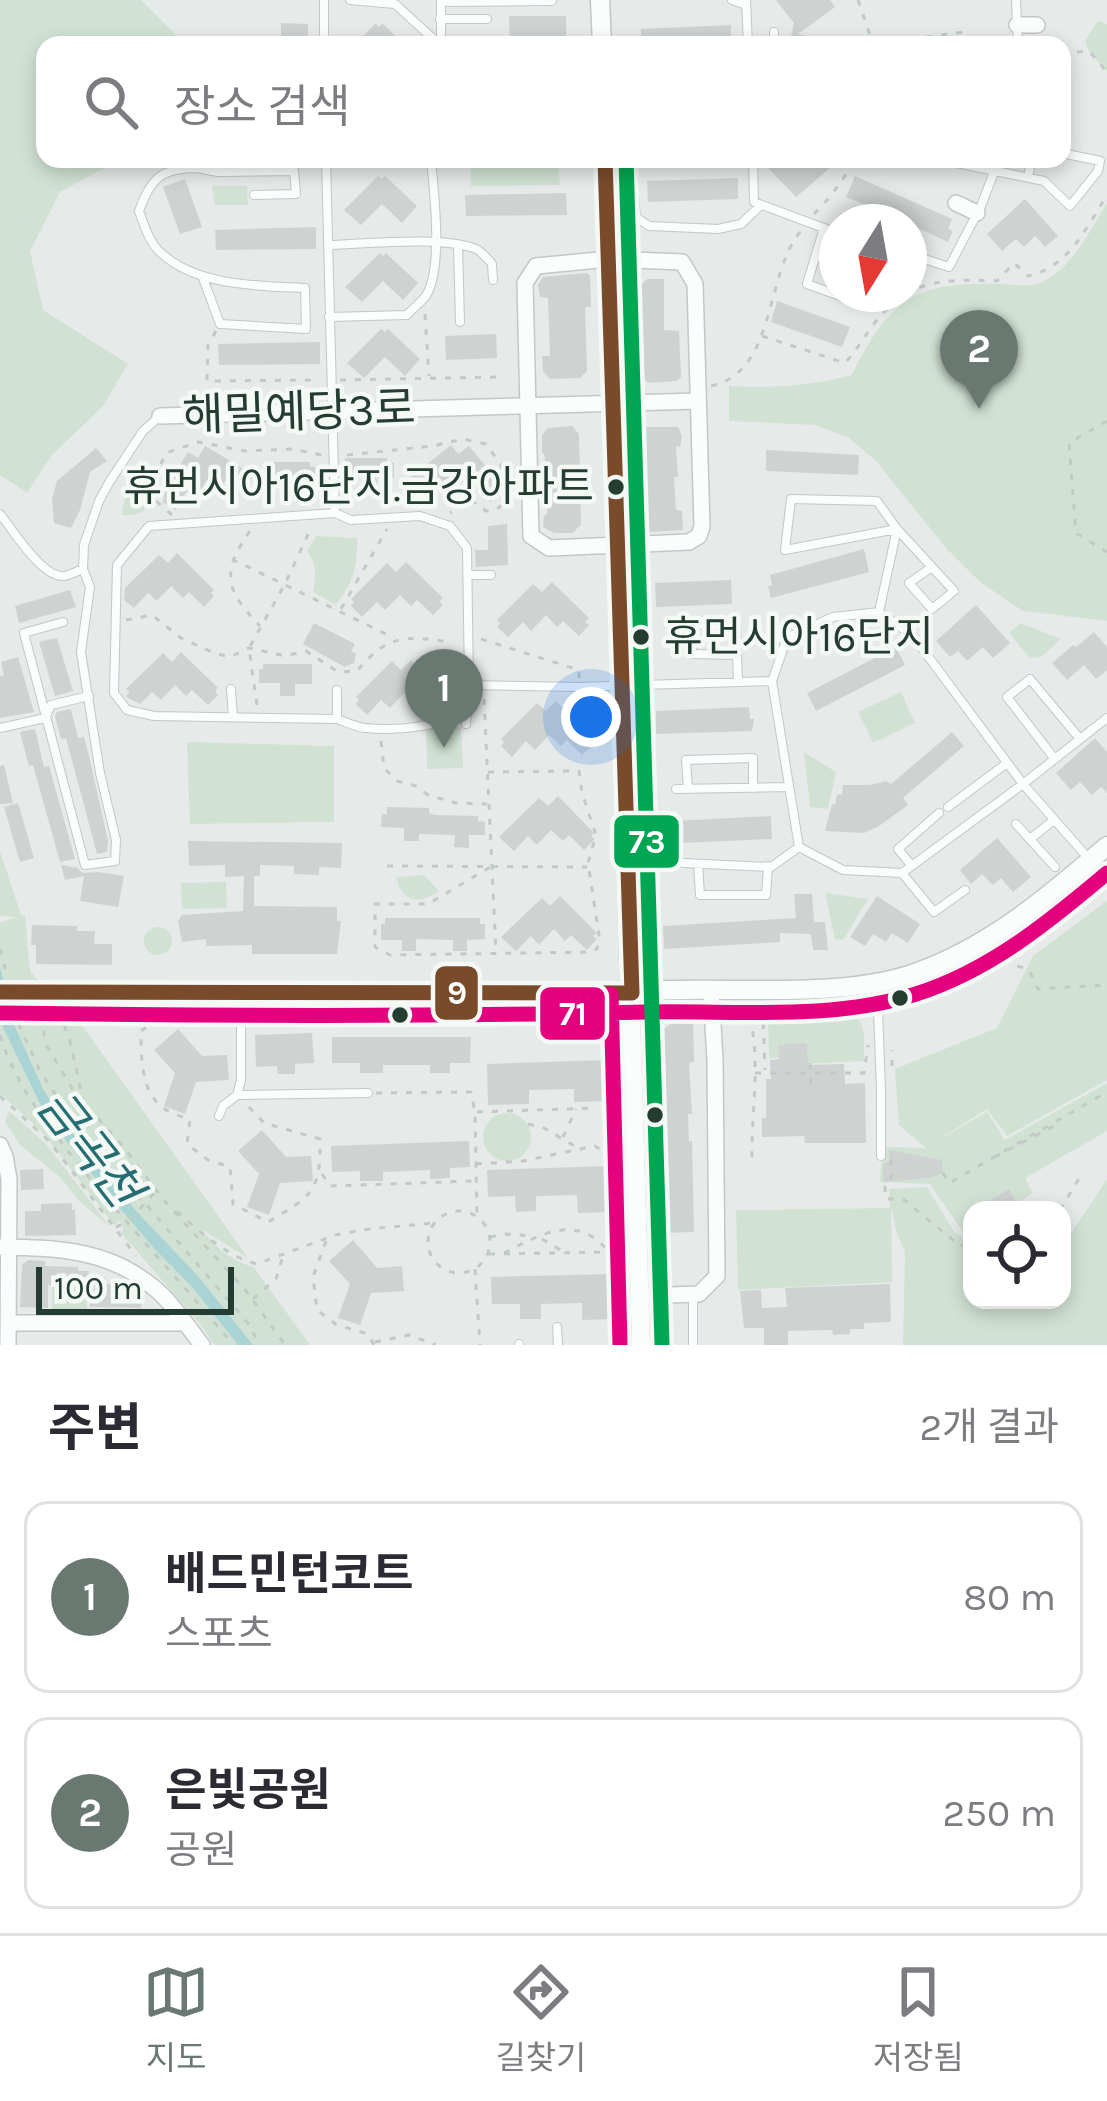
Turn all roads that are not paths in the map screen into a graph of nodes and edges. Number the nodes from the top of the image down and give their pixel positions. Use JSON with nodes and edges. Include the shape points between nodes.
{"nodes":[{"id":1,"x":323,"y":0,"type":"edge"},
{"id":2,"x":350,"y":0,"type":"edge"},
{"id":3,"x":600,"y":0,"type":"edge"},
{"id":4,"x":732,"y":0,"type":"edge"},
{"id":5,"x":1016,"y":0,"type":"edge"},
{"id":6,"x":441,"y":1,"type":"edge"},
{"id":7,"x":552,"y":1,"type":"edge"},
{"id":8,"x":746,"y":3,"type":"edge"},
{"id":9,"x":440,"y":19,"type":"junction"},
{"id":10,"x":488,"y":19,"type":"dead end"},
{"id":11,"x":1017,"y":25,"type":"junction"},
{"id":12,"x":1037,"y":25,"type":"dead end"},
{"id":13,"x":774,"y":32,"type":"dead end"},
{"id":14,"x":324,"y":36,"type":"edge"},
{"id":15,"x":431,"y":36,"type":"edge"},
{"id":16,"x":441,"y":36,"type":"edge"},
{"id":17,"x":602,"y":36,"type":"edge"},
{"id":18,"x":748,"y":36,"type":"edge"},
{"id":19,"x":774,"y":36,"type":"edge"},
{"id":20,"x":1018,"y":36,"type":"edge"},
{"id":21,"x":1071,"y":155,"type":"edge"},
{"id":22,"x":177,"y":168,"type":"edge"},
{"id":23,"x":209,"y":168,"type":"edge"},
{"id":24,"x":326,"y":168,"type":"edge"},
{"id":25,"x":431,"y":168,"type":"edge"},
{"id":26,"x":605,"y":168,"type":"edge"},
{"id":27,"x":633,"y":168,"type":"edge"},
{"id":28,"x":753,"y":168,"type":"edge"},
{"id":29,"x":989,"y":168,"type":"edge"},
{"id":30,"x":1030,"y":168,"type":"edge"},
{"id":31,"x":996,"y":170,"type":"junction"},
{"id":32,"x":1028,"y":177,"type":"junction"},
{"id":33,"x":254,"y":195,"type":"dead end"},
{"id":34,"x":956,"y":203,"type":"dead end"},
{"id":35,"x":761,"y":205,"type":"junction"},
{"id":36,"x":977,"y":213,"type":"junction"},
{"id":37,"x":819,"y":227,"type":"edge"},
{"id":38,"x":435,"y":243,"type":"junction"},
{"id":39,"x":328,"y":245,"type":"junction"},
{"id":40,"x":458,"y":246,"type":"junction"},
{"id":41,"x":819,"y":246,"type":"edge"},
{"id":42,"x":816,"y":256,"type":"junction"},
{"id":43,"x":819,"y":257,"type":"edge"},
{"id":44,"x":609,"y":259,"type":"junction"},
{"id":45,"x":927,"y":259,"type":"edge"},
{"id":46,"x":203,"y":278,"type":"junction"},
{"id":47,"x":493,"y":280,"type":"dead end"},
{"id":48,"x":819,"y":288,"type":"edge"},
{"id":49,"x":329,"y":317,"type":"junction"},
{"id":50,"x":460,"y":322,"type":"dead end"},
{"id":51,"x":697,"y":395,"type":"junction"},
{"id":52,"x":613,"y":403,"type":"junction"},
{"id":53,"x":526,"y":405,"type":"junction"},
{"id":54,"x":330,"y":410,"type":"junction"},
{"id":55,"x":160,"y":416,"type":"joint"},
{"id":56,"x":335,"y":512,"type":"junction"},
{"id":57,"x":0,"y":514,"type":"edge"},
{"id":58,"x":897,"y":529,"type":"junction"},
{"id":59,"x":616,"y":546,"type":"junction"},
{"id":60,"x":932,"y":567,"type":"junction"},
{"id":61,"x":83,"y":569,"type":"junction"},
{"id":62,"x":467,"y":575,"type":"junction"},
{"id":63,"x":491,"y":575,"type":"dead end"},
{"id":64,"x":878,"y":612,"type":"junction"},
{"id":65,"x":64,"y":622,"type":"dead end"},
{"id":66,"x":737,"y":655,"type":"junction"},
{"id":67,"x":772,"y":681,"type":"junction"},
{"id":68,"x":738,"y":682,"type":"junction"},
{"id":69,"x":469,"y":685,"type":"junction"},
{"id":70,"x":620,"y":686,"type":"junction"},
{"id":71,"x":231,"y":689,"type":"dead end"},
{"id":72,"x":337,"y":690,"type":"dead end"},
{"id":73,"x":88,"y":697,"type":"junction"},
{"id":74,"x":467,"y":706,"type":"junction"},
{"id":75,"x":45,"y":718,"type":"junction"},
{"id":76,"x":233,"y":718,"type":"junction"},
{"id":77,"x":1107,"y":718,"type":"edge"},
{"id":78,"x":337,"y":719,"type":"junction"},
{"id":79,"x":466,"y":724,"type":"dead end"},
{"id":80,"x":0,"y":728,"type":"edge"},
{"id":81,"x":1081,"y":739,"type":"junction"},
{"id":82,"x":1055,"y":759,"type":"junction"},
{"id":83,"x":1006,"y":763,"type":"junction"},
{"id":84,"x":1023,"y":784,"type":"junction"},
{"id":85,"x":789,"y":787,"type":"junction"},
{"id":86,"x":753,"y":788,"type":"junction"},
{"id":87,"x":676,"y":789,"type":"dead end"},
{"id":88,"x":688,"y":789,"type":"junction"},
{"id":89,"x":1054,"y":820,"type":"junction"},
{"id":90,"x":1016,"y":824,"type":"dead end"},
{"id":91,"x":1030,"y":839,"type":"junction"},
{"id":92,"x":799,"y":847,"type":"junction"},
{"id":93,"x":1107,"y":847,"type":"edge"},
{"id":94,"x":1090,"y":860,"type":"junction"},
{"id":95,"x":683,"y":863,"type":"dead end"},
{"id":96,"x":698,"y":864,"type":"junction"},
{"id":97,"x":768,"y":866,"type":"junction"},
{"id":98,"x":912,"y":866,"type":"junction"},
{"id":99,"x":1055,"y":867,"type":"dead end"},
{"id":100,"x":902,"y":873,"type":"junction"},
{"id":101,"x":965,"y":890,"type":"dead end"},
{"id":102,"x":934,"y":912,"type":"junction"},
{"id":103,"x":944,"y":919,"type":"dead end"},
{"id":104,"x":877,"y":982,"type":"junction"},
{"id":105,"x":711,"y":990,"type":"junction"},
{"id":106,"x":632,"y":993,"type":"junction"},
{"id":107,"x":241,"y":994,"type":"junction"},
{"id":108,"x":8,"y":995,"type":"edge"},
{"id":109,"x":368,"y":1093,"type":"road end"},
{"id":110,"x":237,"y":1095,"type":"junction"},
{"id":111,"x":219,"y":1116,"type":"dead end"},
{"id":112,"x":0,"y":1145,"type":"edge"},
{"id":113,"x":886,"y":1157,"type":"road end"},
{"id":114,"x":3,"y":1212,"type":"edge"},
{"id":115,"x":4,"y":1247,"type":"edge"},
{"id":116,"x":693,"y":1294,"type":"junction"},
{"id":117,"x":640,"y":1296,"type":"junction"},
{"id":118,"x":8,"y":1323,"type":"junction"},
{"id":119,"x":184,"y":1323,"type":"junction"},
{"id":120,"x":557,"y":1327,"type":"dead end"},
{"id":121,"x":8,"y":1345,"type":"edge"},
{"id":122,"x":202,"y":1345,"type":"edge"},
{"id":123,"x":558,"y":1345,"type":"edge"},
{"id":124,"x":641,"y":1345,"type":"edge"},
{"id":125,"x":693,"y":1345,"type":"edge"}],
"edges":[{"from":1,"to":14,"type":"lane"},
{"from":2,"to":15,"type":"lane","via":[[394,4]]},
{"from":3,"to":17,"type":"street"},
{"from":4,"to":8,"type":"lane"},
{"from":5,"to":11,"type":"lane"},
{"from":6,"to":7,"type":"lane"},
{"from":6,"to":9,"type":"lane"},
{"from":8,"to":18,"type":"lane"},
{"from":9,"to":10,"type":"lane"},
{"from":9,"to":16,"type":"lane"},
{"from":11,"to":12,"type":"street"},
{"from":11,"to":20,"type":"lane"},
{"from":13,"to":19,"type":"lane"},
{"from":21,"to":32,"type":"lane","via":[[1100,160],[1070,206]]},
{"from":22,"to":46,"type":"lane","via":[[147,189],[139,211],[160,252]]},
{"from":23,"to":33,"type":"lane","via":[[294,171],[296,194]]},
{"from":24,"to":39,"type":"lane"},
{"from":25,"to":38,"type":"lane"},
{"from":26,"to":44,"type":"street"},
{"from":27,"to":35,"type":"lane","via":[[636,217],[650,226],[718,229],[741,224]]},
{"from":28,"to":35,"type":"lane","via":[[754,202]]},
{"from":29,"to":31,"type":"lane"},
{"from":30,"to":32,"type":"lane"},
{"from":31,"to":32,"type":"lane"},
{"from":31,"to":36,"type":"lane"},
{"from":34,"to":36,"type":"street"},
{"from":35,"to":37,"type":"lane"},
{"from":36,"to":45,"type":"lane","via":[[949,266]]},
{"from":38,"to":39,"type":"lane"},
{"from":38,"to":40,"type":"lane"},
{"from":38,"to":49,"type":"lane","via":[[427,295],[407,314]]},
{"from":39,"to":49,"type":"lane"},
{"from":40,"to":47,"type":"lane","via":[[479,250]]},
{"from":40,"to":50,"type":"lane"},
{"from":41,"to":42,"type":"lane"},
{"from":42,"to":43,"type":"lane"},
{"from":42,"to":48,"type":"lane","via":[[807,284]]},
{"from":44,"to":51,"type":"street","via":[[682,262],[695,284]]},
{"from":44,"to":52,"type":"street"},
{"from":44,"to":53,"type":"street","via":[[536,266],[525,283]]},
{"from":46,"to":46,"type":"lane","via":[[305,288],[306,329],[220,324]]},
{"from":49,"to":54,"type":"lane"},
{"from":51,"to":52,"type":"street","name":"해밀예당3로"},
{"from":51,"to":59,"type":"street","via":[[699,536]]},
{"from":52,"to":53,"type":"street","name":"해밀예당3로"},
{"from":52,"to":59,"type":"street"},
{"from":53,"to":54,"type":"street","name":"해밀예당3로"},
{"from":53,"to":59,"type":"street","via":[[531,536],[549,548]]},
{"from":54,"to":55,"type":"street","name":"해밀예당3로"},
{"from":54,"to":56,"type":"lane"},
{"from":55,"to":61,"type":"lane","name":"해밀예당3로","via":[[99,501]]},
{"from":56,"to":62,"type":"lane","via":[[351,520],[420,516],[450,526],[467,548]]},
{"from":56,"to":76,"type":"lane","via":[[148,526],[116,565],[114,692],[127,710]]},
{"from":57,"to":61,"type":"lane","via":[[52,574]]},
{"from":58,"to":58,"type":"lane","via":[[878,502],[791,499],[784,550]]},
{"from":58,"to":60,"type":"lane"},
{"from":58,"to":64,"type":"lane"},
{"from":59,"to":70,"type":"street"},
{"from":60,"to":60,"type":"lane","via":[[954,591],[932,609],[909,583]]},
{"from":61,"to":73,"type":"lane","name":"해밀예당3로","via":[[90,587],[81,652]]},
{"from":62,"to":63,"type":"lane"},
{"from":62,"to":69,"type":"lane"},
{"from":64,"to":67,"type":"lane","via":[[832,617],[787,638]]},
{"from":64,"to":83,"type":"lane","via":[[913,636]]},
{"from":65,"to":75,"type":"lane","via":[[24,633]]},
{"from":66,"to":66,"type":"lane","via":[[736,625],[686,624],[692,654]]},
{"from":66,"to":68,"type":"lane"},
{"from":67,"to":68,"type":"lane"},
{"from":67,"to":85,"type":"lane"},
{"from":68,"to":70,"type":"lane"},
{"from":69,"to":70,"type":"lane"},
{"from":69,"to":74,"type":"lane"},
{"from":70,"to":106,"type":"street"},
{"from":71,"to":76,"type":"lane"},
{"from":72,"to":78,"type":"lane"},
{"from":73,"to":75,"type":"lane","via":[[51,705]]},
{"from":73,"to":75,"type":"lane","name":"해밀예당3로","via":[[115,861],[85,865]]},
{"from":74,"to":78,"type":"lane","via":[[429,725],[362,728]]},
{"from":74,"to":79,"type":"lane"},
{"from":75,"to":80,"type":"lane"},
{"from":76,"to":78,"type":"lane"},
{"from":77,"to":81,"type":"lane"},
{"from":81,"to":82,"type":"lane"},
{"from":81,"to":82,"type":"lane","via":[[1030,679],[1007,697]]},
{"from":82,"to":84,"type":"lane"},
{"from":83,"to":84,"type":"lane"},
{"from":83,"to":98,"type":"lane","via":[[898,849]]},
{"from":84,"to":89,"type":"lane"},
{"from":84,"to":98,"type":"lane"},
{"from":85,"to":86,"type":"lane"},
{"from":85,"to":92,"type":"lane"},
{"from":86,"to":88,"type":"lane"},
{"from":86,"to":88,"type":"lane","via":[[753,758],[686,760]]},
{"from":87,"to":88,"type":"lane"},
{"from":89,"to":91,"type":"lane"},
{"from":89,"to":94,"type":"lane"},
{"from":90,"to":91,"type":"lane"},
{"from":91,"to":99,"type":"lane"},
{"from":92,"to":97,"type":"lane"},
{"from":92,"to":100,"type":"lane","via":[[843,870]]},
{"from":93,"to":94,"type":"street"},
{"from":94,"to":104,"type":"street","via":[[974,948]]},
{"from":95,"to":96,"type":"lane"},
{"from":96,"to":97,"type":"lane"},
{"from":96,"to":97,"type":"lane","via":[[700,895],[766,895]]},
{"from":98,"to":100,"type":"lane"},
{"from":100,"to":102,"type":"lane"},
{"from":101,"to":102,"type":"lane"},
{"from":102,"to":103,"type":"lane"},
{"from":104,"to":105,"type":"street"},
{"from":104,"to":113,"type":"lane"},
{"from":105,"to":106,"type":"street"},
{"from":105,"to":116,"type":"street","via":[[718,1264],[713,1282]]},
{"from":106,"to":107,"type":"street"},
{"from":106,"to":117,"type":"street"},
{"from":107,"to":108,"type":"street","bridge":true},
{"from":107,"to":110,"type":"lane"},
{"from":109,"to":110,"type":"lane"},
{"from":110,"to":111,"type":"lane"},
{"from":112,"to":114,"type":"street","via":[[9,1179]]},
{"from":114,"to":115,"type":"street"},
{"from":115,"to":118,"type":"street"},
{"from":115,"to":119,"type":"street","via":[[91,1253],[155,1288]]},
{"from":116,"to":117,"type":"street"},
{"from":116,"to":125,"type":"lane"},
{"from":117,"to":124,"type":"street"},
{"from":118,"to":119,"type":"street"},
{"from":118,"to":121,"type":"street"},
{"from":119,"to":122,"type":"street"},
{"from":120,"to":123,"type":"lane"}]}
